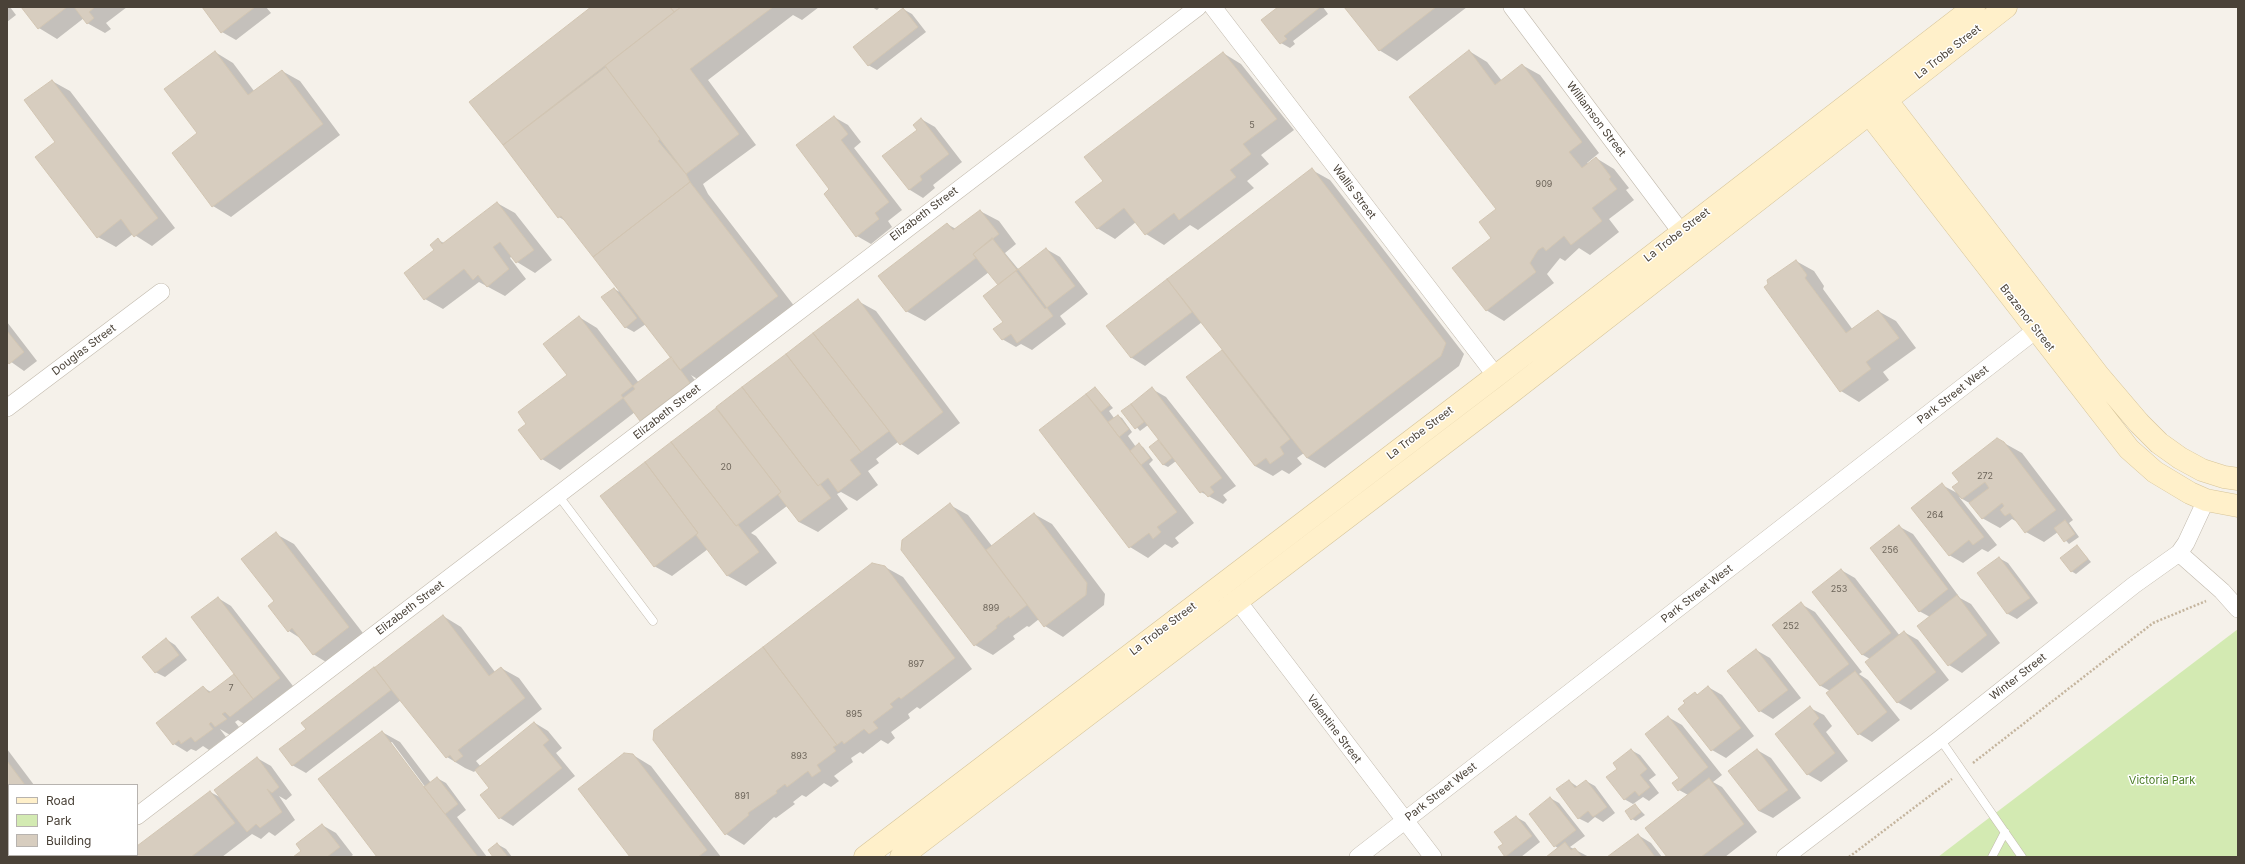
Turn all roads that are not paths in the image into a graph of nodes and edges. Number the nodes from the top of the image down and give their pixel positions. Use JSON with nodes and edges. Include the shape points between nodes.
{"nodes":[{"id":1,"x":1198,"y":7,"type":"edge"},
{"id":2,"x":1213,"y":7,"type":"edge"},
{"id":3,"x":1512,"y":7,"type":"edge"},
{"id":4,"x":1974,"y":7,"type":"edge"},
{"id":5,"x":2006,"y":7,"type":"edge"},
{"id":6,"x":1880,"y":92,"type":"junction"},
{"id":7,"x":1862,"y":105,"type":"junction"},
{"id":8,"x":1681,"y":232,"type":"junction"},
{"id":9,"x":1694,"y":249,"type":"junction"},
{"id":10,"x":161,"y":292,"type":"dead end"},
{"id":11,"x":2044,"y":323,"type":"junction"},
{"id":12,"x":1496,"y":376,"type":"junction"},
{"id":13,"x":1509,"y":394,"type":"junction"},
{"id":14,"x":7,"y":408,"type":"edge"},
{"id":15,"x":2213,"y":473,"type":"junction"},
{"id":16,"x":2238,"y":479,"type":"edge"},
{"id":17,"x":558,"y":495,"type":"junction"},
{"id":18,"x":2206,"y":500,"type":"junction"},
{"id":19,"x":2238,"y":506,"type":"edge"},
{"id":20,"x":2179,"y":553,"type":"junction"},
{"id":21,"x":1224,"y":583,"type":"junction"},
{"id":22,"x":1237,"y":600,"type":"junction"},
{"id":23,"x":2238,"y":610,"type":"edge"},
{"id":24,"x":653,"y":622,"type":"dead end"},
{"id":25,"x":1940,"y":740,"type":"junction"},
{"id":26,"x":138,"y":815,"type":"edge"},
{"id":27,"x":1405,"y":821,"type":"junction"},
{"id":28,"x":2005,"y":832,"type":"junction"},
{"id":29,"x":865,"y":857,"type":"edge"},
{"id":30,"x":901,"y":857,"type":"edge"},
{"id":31,"x":1358,"y":857,"type":"edge"},
{"id":32,"x":1433,"y":857,"type":"edge"},
{"id":33,"x":1785,"y":857,"type":"edge"},
{"id":34,"x":1992,"y":857,"type":"edge"},
{"id":35,"x":2022,"y":857,"type":"edge"}],
"edges":[{"from":1,"to":17,"type":"street","name":"Elizabeth Street"},
{"from":2,"to":12,"type":"street","name":"Wallis Street"},
{"from":3,"to":8,"type":"street","name":"Williamson Street"},
{"from":4,"to":6,"type":"main road","name":"La Trobe Street"},
{"from":5,"to":6,"type":"main road","name":"La Trobe Street"},
{"from":6,"to":7,"type":"main road","name":"La Trobe Street"},
{"from":6,"to":11,"type":"main road","name":"Brazenor Street"},
{"from":7,"to":8,"type":"main road","name":"La Trobe Street"},
{"from":7,"to":9,"type":"main road","name":"La Trobe Street"},
{"from":7,"to":11,"type":"main road","name":"Brazenor Street"},
{"from":8,"to":9,"type":"main road"},
{"from":8,"to":12,"type":"main road","name":"La Trobe Street"},
{"from":9,"to":13,"type":"main road","name":"La Trobe Street"},
{"from":10,"to":14,"type":"street","name":"Douglas Street"},
{"from":11,"to":15,"type":"main road","name":"Brazenor Street","via":[[2159,443],[2180,458]]},
{"from":11,"to":18,"type":"main road","name":"Brazenor Street","via":[[2130,449],[2155,472]]},
{"from":11,"to":27,"type":"street","name":"Park Street West"},
{"from":12,"to":13,"type":"main road"},
{"from":12,"to":21,"type":"main road","name":"La Trobe Street"},
{"from":13,"to":22,"type":"main road","name":"La Trobe Street"},
{"from":15,"to":16,"type":"main road"},
{"from":15,"to":18,"type":"main road"},
{"from":17,"to":24,"type":"lane"},
{"from":17,"to":26,"type":"street","name":"Elizabeth Street"},
{"from":18,"to":19,"type":"main road"},
{"from":18,"to":20,"type":"street","name":"Winter Street"},
{"from":20,"to":23,"type":"street","via":[[2222,591]]},
{"from":20,"to":25,"type":"street","name":"Winter Street","via":[[2134,585]]},
{"from":21,"to":22,"type":"main road"},
{"from":21,"to":29,"type":"main road","name":"La Trobe Street"},
{"from":22,"to":27,"type":"street","name":"Valentine Street"},
{"from":22,"to":30,"type":"main road","name":"La Trobe Street"},
{"from":25,"to":28,"type":"lane"},
{"from":25,"to":33,"type":"street","name":"Winter Street"},
{"from":27,"to":31,"type":"street","name":"Park Street West"},
{"from":27,"to":32,"type":"street","name":"Valentine Street"},
{"from":28,"to":34,"type":"lane"},
{"from":28,"to":35,"type":"lane"}]}
